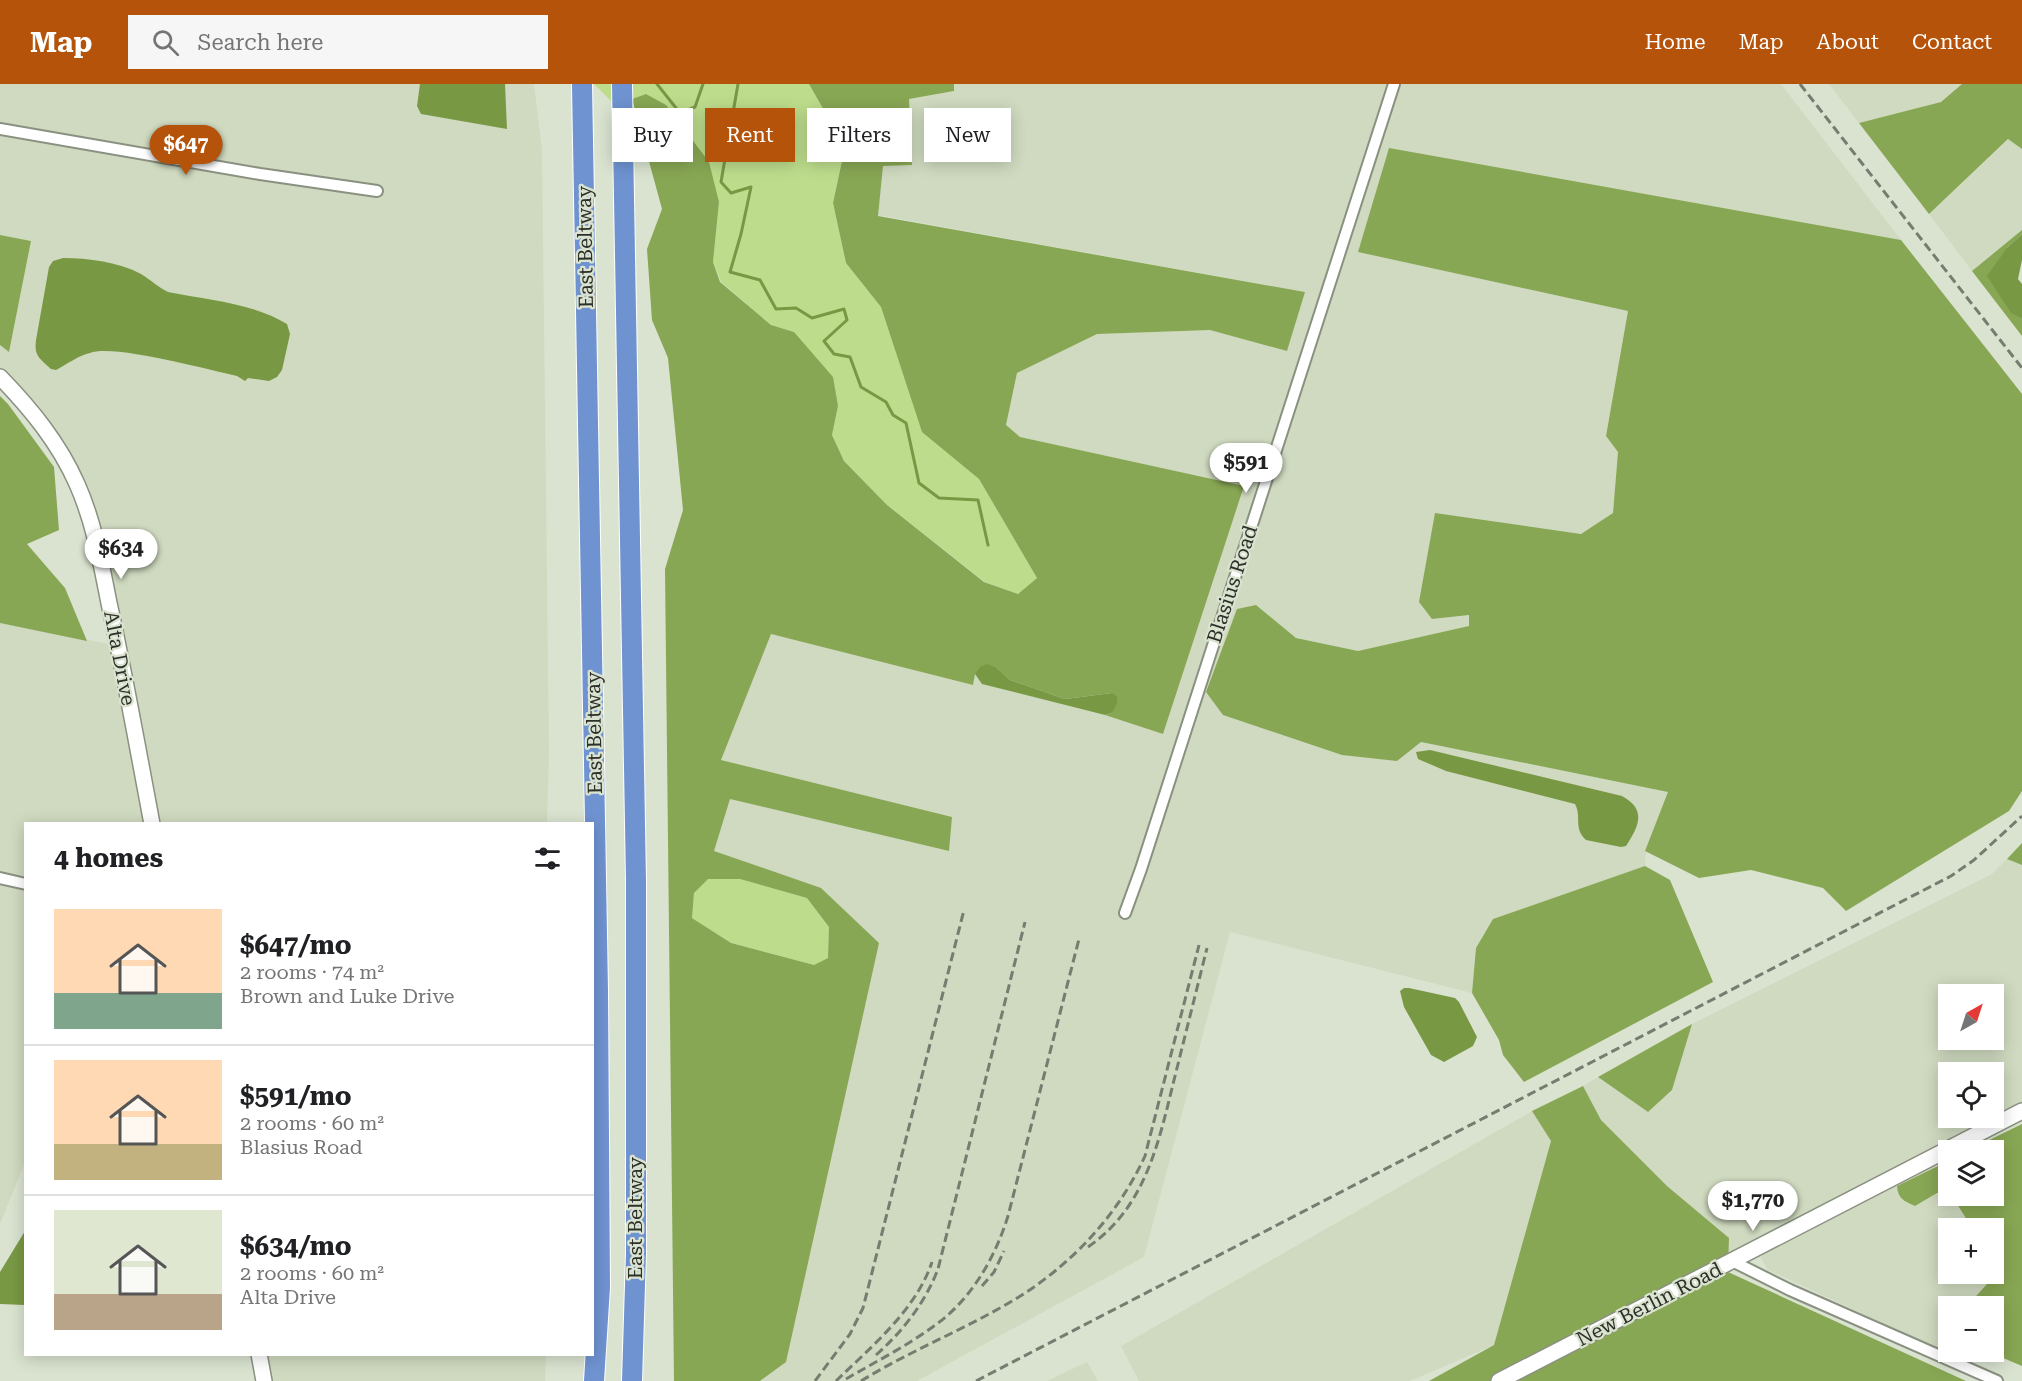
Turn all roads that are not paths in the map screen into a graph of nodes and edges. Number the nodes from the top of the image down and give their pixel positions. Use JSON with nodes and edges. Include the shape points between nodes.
{"nodes":[{"id":1,"x":622,"y":84,"type":"edge"},
{"id":2,"x":1394,"y":84,"type":"edge"},
{"id":3,"x":582,"y":86,"type":"edge"},
{"id":4,"x":0,"y":129,"type":"edge"},
{"id":5,"x":377,"y":191,"type":"dead end"},
{"id":6,"x":0,"y":377,"type":"edge"},
{"id":7,"x":152,"y":822,"type":"edge"},
{"id":8,"x":0,"y":878,"type":"edge"},
{"id":9,"x":24,"y":884,"type":"edge"},
{"id":10,"x":1125,"y":913,"type":"dead end"},
{"id":11,"x":2022,"y":1111,"type":"edge"},
{"id":12,"x":1732,"y":1261,"type":"junction"},
{"id":13,"x":259,"y":1356,"type":"edge"},
{"id":14,"x":264,"y":1381,"type":"edge"},
{"id":15,"x":594,"y":1381,"type":"edge"},
{"id":16,"x":632,"y":1381,"type":"edge"},
{"id":17,"x":1500,"y":1381,"type":"edge"},
{"id":18,"x":1997,"y":1381,"type":"edge"}],
"edges":[{"from":1,"to":16,"type":"highway","name":"East Beltway","via":[[636,881]]},
{"from":2,"to":10,"type":"street","name":"Blasius Road"},
{"from":3,"to":15,"type":"highway","name":"East Beltway","via":[[598,991],[600,1287]]},
{"from":4,"to":5,"type":"street"},
{"from":6,"to":7,"type":"street","name":"Alta Drive","via":[[53,440],[85,505],[114,627]]},
{"from":8,"to":9,"type":"street"},
{"from":11,"to":12,"type":"street","name":"New Berlin Road"},
{"from":12,"to":17,"type":"street","name":"New Berlin Road"},
{"from":12,"to":18,"type":"street"},
{"from":13,"to":14,"type":"street"}]}
